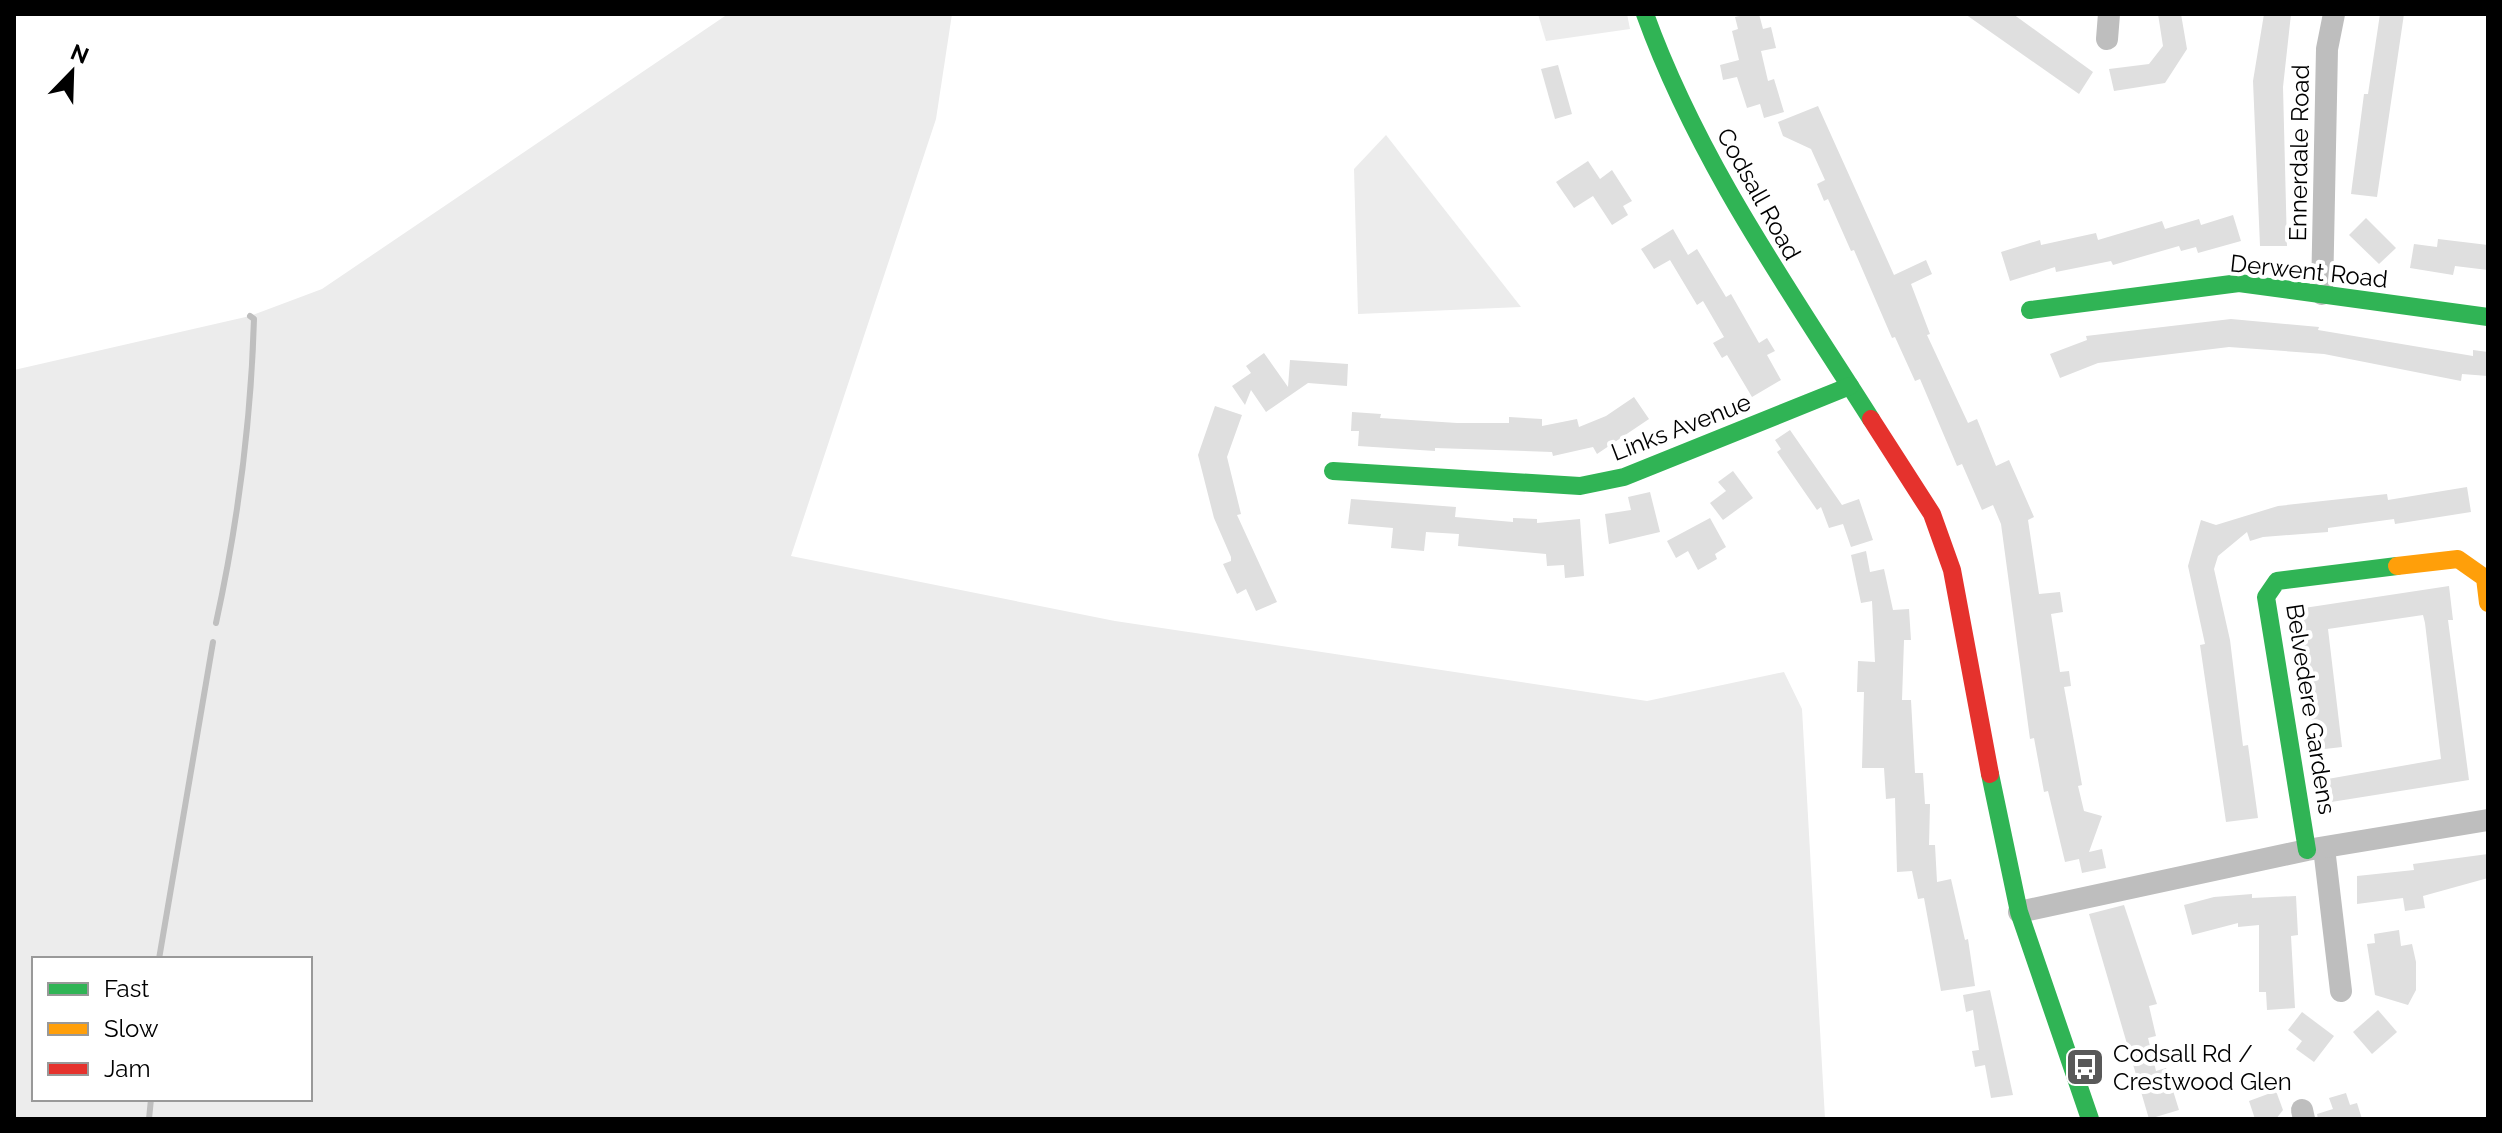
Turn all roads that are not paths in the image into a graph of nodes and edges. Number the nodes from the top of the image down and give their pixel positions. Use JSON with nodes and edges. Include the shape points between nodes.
{"nodes":[{"id":1,"x":1645,"y":14,"type":"edge"},
{"id":2,"x":2109,"y":14,"type":"edge"},
{"id":3,"x":2334,"y":14,"type":"edge"},
{"id":4,"x":2107,"y":39,"type":"dead end"},
{"id":5,"x":2322,"y":294,"type":"junction"},
{"id":6,"x":2030,"y":310,"type":"dead end"},
{"id":7,"x":2488,"y":317,"type":"edge"},
{"id":8,"x":1850,"y":386,"type":"junction"},
{"id":9,"x":1333,"y":471,"type":"dead end"},
{"id":10,"x":2488,"y":603,"type":"edge"},
{"id":11,"x":2488,"y":820,"type":"edge"},
{"id":12,"x":2316,"y":849,"type":"junction"},
{"id":13,"x":2019,"y":912,"type":"junction"},
{"id":14,"x":2341,"y":991,"type":"dead end"},
{"id":15,"x":2090,"y":1119,"type":"edge"}],
"edges":[{"from":1,"to":8,"type":"street","name":"Codsall Road","via":[[1665,69],[1729,196]]},
{"from":2,"to":4,"type":"street"},
{"from":3,"to":5,"type":"street","name":"Ennerdale Road","via":[[2327,49]]},
{"from":5,"to":6,"type":"street","name":"Derwent Road","via":[[2239,283]]},
{"from":5,"to":7,"type":"street","name":"Derwent Road"},
{"from":8,"to":9,"type":"street","name":"Links Avenue","via":[[1624,477],[1580,486]]},
{"from":8,"to":13,"type":"street","name":"Codsall Road","via":[[1932,514],[1952,570]]},
{"from":10,"to":12,"type":"street","name":"Belvedere Gardens","via":[[2485,578],[2458,559],[2277,581],[2269,589],[2266,597]]},
{"from":11,"to":12,"type":"street","name":"Belvedere Gardens"},
{"from":12,"to":13,"type":"street","name":"Belvedere Gardens"},
{"from":12,"to":14,"type":"street"},
{"from":13,"to":15,"type":"street","name":"Codsall Road"}]}
